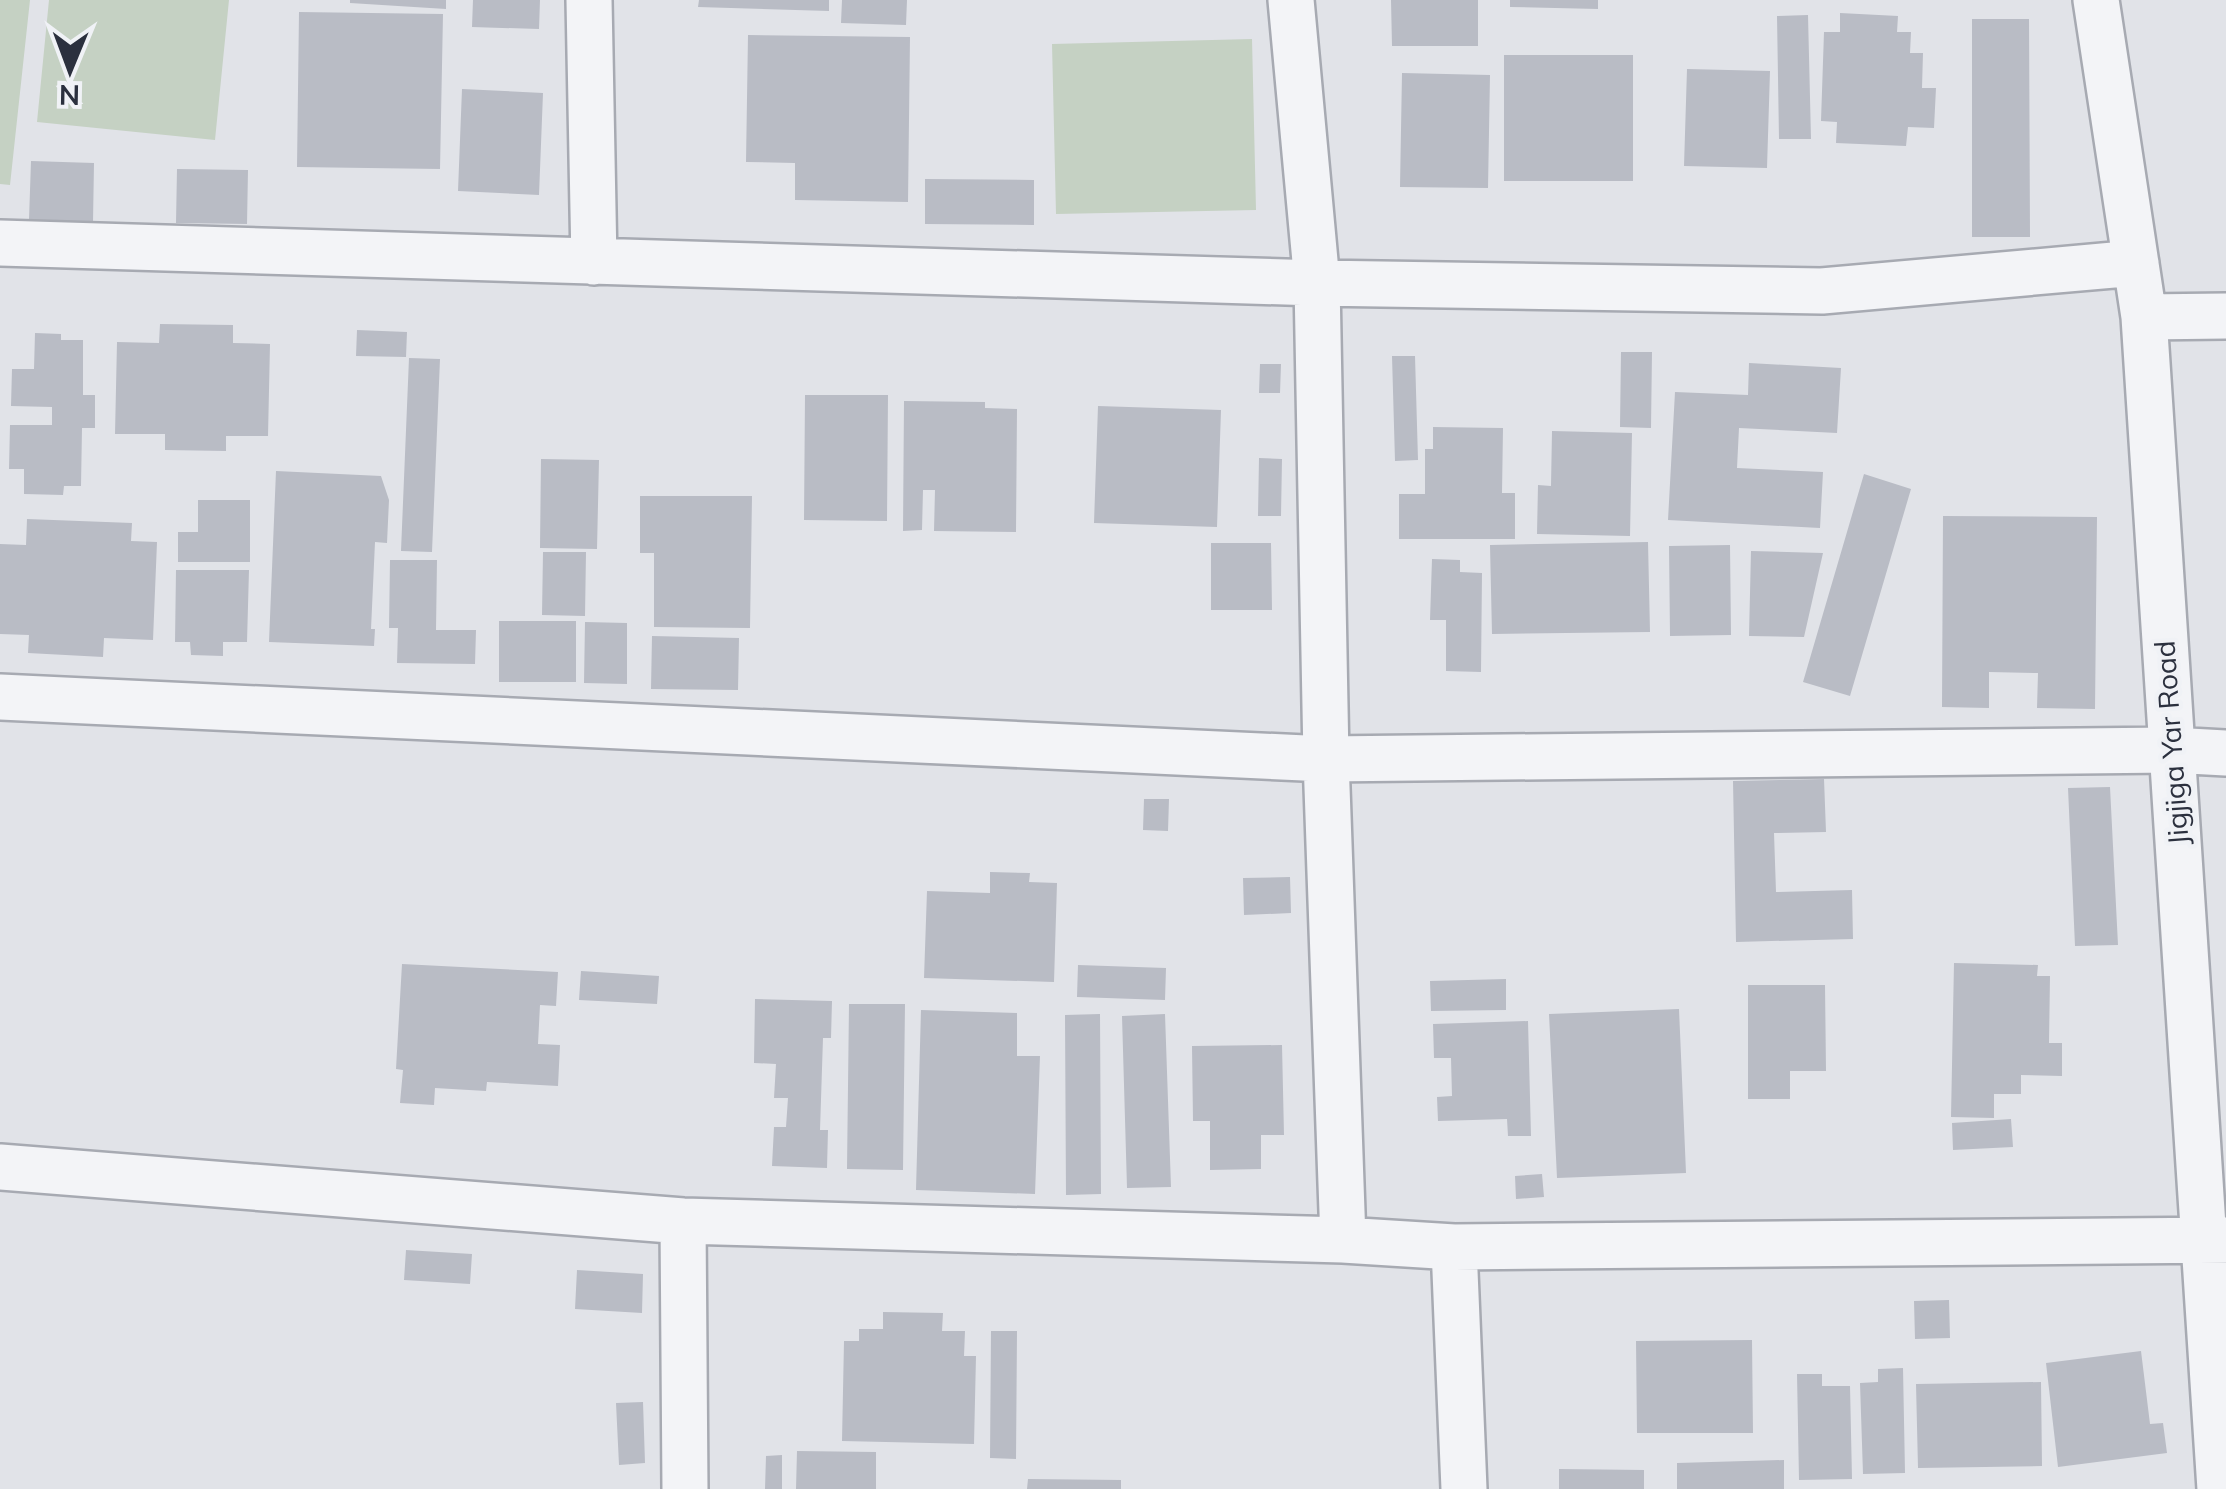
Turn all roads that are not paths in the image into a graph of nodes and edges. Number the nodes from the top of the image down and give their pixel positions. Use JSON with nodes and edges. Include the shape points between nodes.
{"nodes":[{"id":1,"x":589,"y":0,"type":"edge"},
{"id":2,"x":1292,"y":0,"type":"edge"},
{"id":3,"x":2096,"y":0,"type":"edge"},
{"id":4,"x":0,"y":242,"type":"edge"},
{"id":5,"x":594,"y":262,"type":"junction"},
{"id":6,"x":2136,"y":263,"type":"junction"},
{"id":7,"x":1317,"y":282,"type":"junction"},
{"id":8,"x":2226,"y":316,"type":"edge"},
{"id":9,"x":2144,"y":317,"type":"junction"},
{"id":10,"x":0,"y":697,"type":"edge"},
{"id":11,"x":2171,"y":750,"type":"junction"},
{"id":12,"x":2226,"y":753,"type":"edge"},
{"id":13,"x":1326,"y":759,"type":"junction"},
{"id":14,"x":0,"y":1167,"type":"edge"},
{"id":15,"x":683,"y":1221,"type":"junction"},
{"id":16,"x":1343,"y":1240,"type":"junction"},
{"id":17,"x":2215,"y":1240,"type":"edge"},
{"id":18,"x":1454,"y":1247,"type":"junction"},
{"id":19,"x":685,"y":1489,"type":"edge"},
{"id":20,"x":1464,"y":1489,"type":"edge"},
{"id":21,"x":2220,"y":1489,"type":"edge"}],
"edges":[{"from":1,"to":5,"type":"street"},
{"from":2,"to":7,"type":"street"},
{"from":3,"to":6,"type":"street","name":"Jigjiga Yar Road"},
{"from":4,"to":5,"type":"street"},
{"from":5,"to":7,"type":"street"},
{"from":6,"to":7,"type":"street","via":[[1822,292]]},
{"from":6,"to":9,"type":"street","name":"Jigjiga Yar Road"},
{"from":7,"to":13,"type":"street"},
{"from":8,"to":9,"type":"street"},
{"from":9,"to":11,"type":"street","name":"Jigjiga Yar Road"},
{"from":10,"to":13,"type":"street"},
{"from":11,"to":12,"type":"street"},
{"from":11,"to":13,"type":"street"},
{"from":11,"to":17,"type":"street","name":"Jigjiga Yar Road"},
{"from":13,"to":16,"type":"street"},
{"from":14,"to":15,"type":"street"},
{"from":15,"to":16,"type":"street"},
{"from":15,"to":19,"type":"street"},
{"from":16,"to":18,"type":"street"},
{"from":17,"to":18,"type":"street"},
{"from":17,"to":21,"type":"street","name":"Jigjiga Yar Road"},
{"from":18,"to":20,"type":"street"}]}
